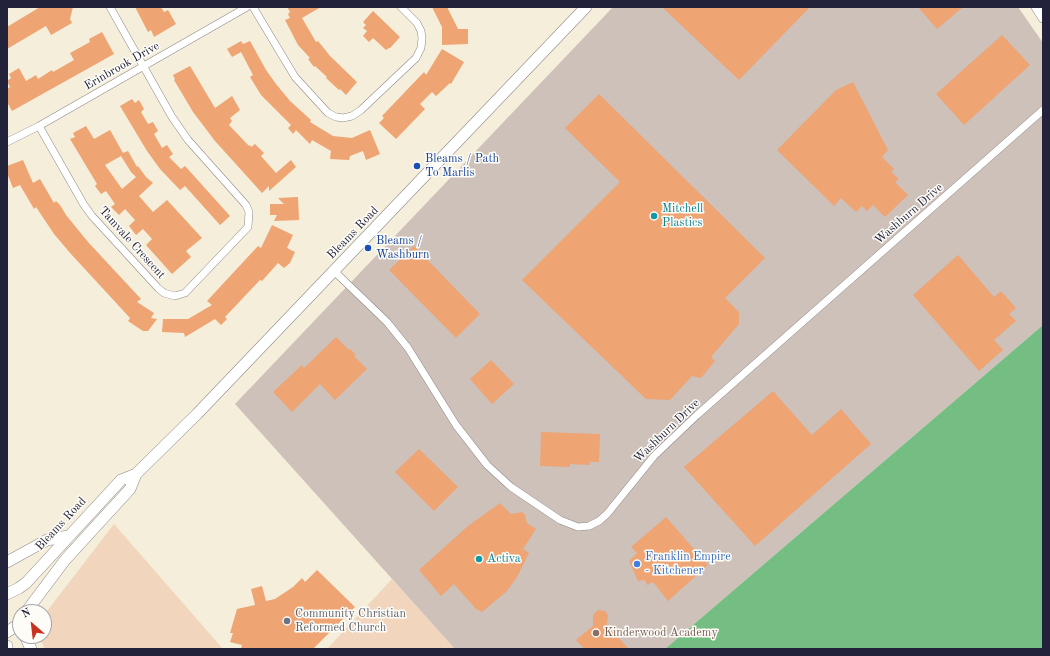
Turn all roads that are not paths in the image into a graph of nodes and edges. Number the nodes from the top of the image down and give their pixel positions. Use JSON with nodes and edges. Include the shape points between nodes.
{"nodes":[{"id":1,"x":110,"y":7,"type":"edge"},
{"id":2,"x":246,"y":7,"type":"edge"},
{"id":3,"x":252,"y":7,"type":"edge"},
{"id":4,"x":401,"y":7,"type":"edge"},
{"id":5,"x":586,"y":7,"type":"edge"},
{"id":6,"x":1036,"y":7,"type":"edge"},
{"id":7,"x":1043,"y":18,"type":"edge"},
{"id":8,"x":144,"y":66,"type":"junction"},
{"id":9,"x":1043,"y":110,"type":"edge"},
{"id":10,"x":39,"y":126,"type":"junction"},
{"id":11,"x":7,"y":142,"type":"edge"},
{"id":12,"x":334,"y":271,"type":"junction"},
{"id":13,"x":136,"y":474,"type":"junction"},
{"id":14,"x":68,"y":536,"type":"junction"},
{"id":15,"x":7,"y":562,"type":"edge"},
{"id":16,"x":7,"y":594,"type":"edge"},
{"id":17,"x":32,"y":604,"type":"edge"}],
"edges":[{"from":1,"to":8,"type":"street","name":"Tamvale Crescent"},
{"from":2,"to":8,"type":"street","name":"Erinbrook Drive"},
{"from":3,"to":4,"type":"street","via":[[295,77],[328,113],[343,118],[361,110],[416,58],[421,48],[421,31],[417,23]]},
{"from":5,"to":12,"type":"main road","name":"Bleams Road"},
{"from":6,"to":7,"type":"street"},
{"from":8,"to":10,"type":"street","name":"Erinbrook Drive"},
{"from":8,"to":10,"type":"street","name":"Tamvale Crescent","via":[[188,140],[246,205],[249,212],[248,227],[185,293],[170,296],[164,293],[92,216]]},
{"from":9,"to":12,"type":"street","name":"Washburn Drive","via":[[698,415],[654,456],[607,514],[589,526],[578,527],[560,520],[511,487],[487,465],[456,425],[408,348],[387,322]]},
{"from":10,"to":11,"type":"street","name":"Erinbrook Drive"},
{"from":12,"to":13,"type":"main road","name":"Bleams Road"},
{"from":13,"to":14,"type":"main road","name":"Bleams Road","via":[[121,480]]},
{"from":13,"to":17,"type":"main road","name":"Bleams Road","via":[[130,489],[66,560]]},
{"from":14,"to":15,"type":"main road","via":[[47,540]]},
{"from":14,"to":16,"type":"main road","name":"Bleams Road","via":[[26,583]]}]}
